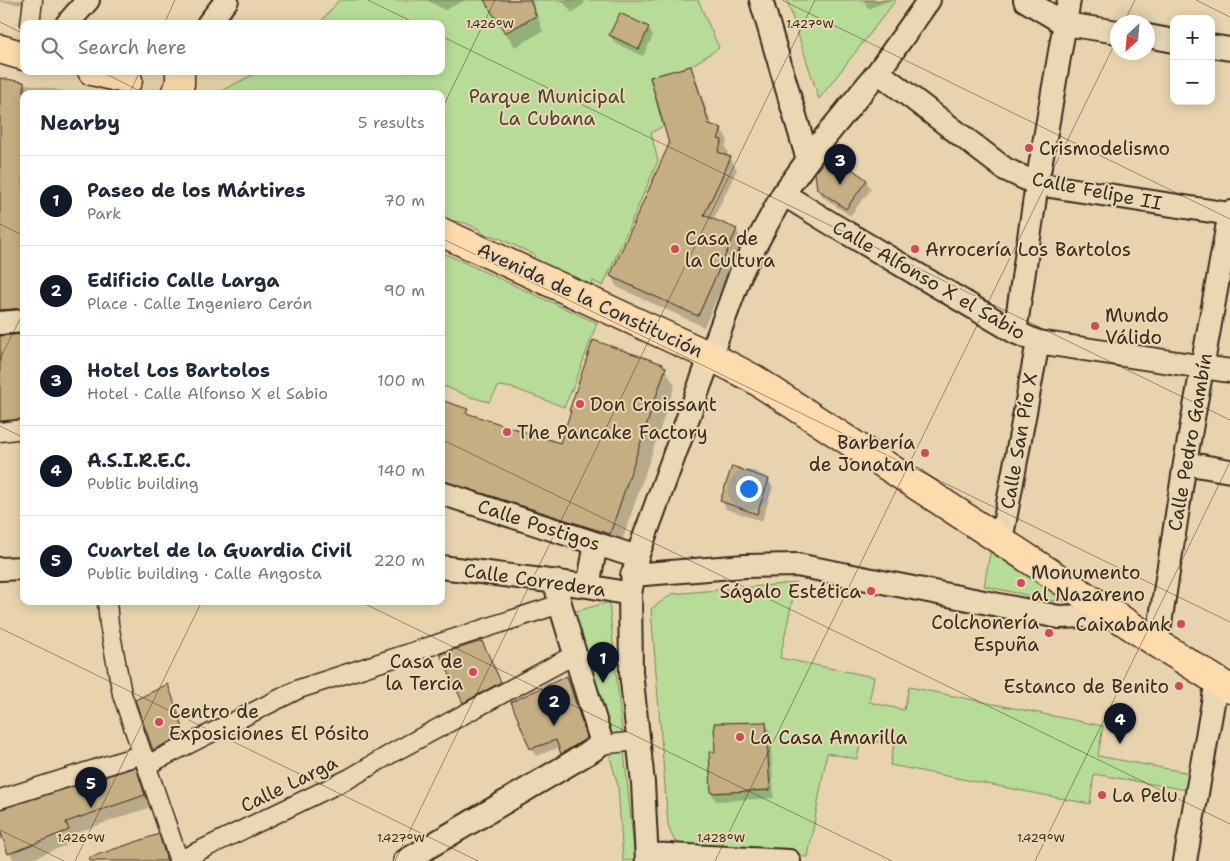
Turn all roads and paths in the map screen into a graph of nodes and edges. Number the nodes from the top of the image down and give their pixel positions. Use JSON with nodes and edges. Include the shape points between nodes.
{"nodes":[{"id":1,"x":33,"y":0,"type":"edge"},
{"id":2,"x":88,"y":0,"type":"edge"},
{"id":3,"x":227,"y":0,"type":"edge"},
{"id":4,"x":761,"y":0,"type":"edge"},
{"id":5,"x":929,"y":0,"type":"edge"},
{"id":6,"x":1025,"y":0,"type":"edge"},
{"id":7,"x":1069,"y":0,"type":"edge"},
{"id":8,"x":30,"y":20,"type":"edge"},
{"id":9,"x":70,"y":20,"type":"edge"},
{"id":10,"x":211,"y":20,"type":"edge"},
{"id":11,"x":1065,"y":24,"type":"junction"},
{"id":12,"x":1110,"y":31,"type":"edge"},
{"id":13,"x":1155,"y":37,"type":"edge"},
{"id":14,"x":1170,"y":39,"type":"edge"},
{"id":15,"x":1215,"y":47,"type":"edge"},
{"id":16,"x":1230,"y":49,"type":"edge"},
{"id":17,"x":0,"y":50,"type":"edge"},
{"id":18,"x":20,"y":55,"type":"edge"},
{"id":19,"x":878,"y":72,"type":"junction"},
{"id":20,"x":106,"y":75,"type":"edge"},
{"id":21,"x":180,"y":75,"type":"edge"},
{"id":22,"x":130,"y":82,"type":"edge"},
{"id":23,"x":176,"y":90,"type":"edge"},
{"id":24,"x":808,"y":160,"type":"junction"},
{"id":25,"x":1037,"y":184,"type":"junction"},
{"id":26,"x":783,"y":194,"type":"junction"},
{"id":27,"x":1230,"y":213,"type":"edge"},
{"id":28,"x":445,"y":234,"type":"edge"},
{"id":29,"x":20,"y":321,"type":"edge"},
{"id":30,"x":0,"y":323,"type":"edge"},
{"id":31,"x":1015,"y":332,"type":"junction"},
{"id":32,"x":1038,"y":342,"type":"junction"},
{"id":33,"x":712,"y":356,"type":"junction"},
{"id":34,"x":1202,"y":366,"type":"junction"},
{"id":35,"x":1230,"y":371,"type":"edge"},
{"id":36,"x":20,"y":430,"type":"edge"},
{"id":37,"x":0,"y":432,"type":"edge"},
{"id":38,"x":1185,"y":463,"type":"junction"},
{"id":39,"x":1230,"y":471,"type":"edge"},
{"id":40,"x":445,"y":494,"type":"edge"},
{"id":41,"x":1001,"y":541,"type":"junction"},
{"id":42,"x":596,"y":544,"type":"junction"},
{"id":43,"x":445,"y":567,"type":"edge"},
{"id":44,"x":20,"y":568,"type":"edge"},
{"id":45,"x":0,"y":569,"type":"edge"},
{"id":46,"x":633,"y":575,"type":"junction"},
{"id":47,"x":555,"y":581,"type":"junction"},
{"id":48,"x":588,"y":586,"type":"junction"},
{"id":49,"x":560,"y":604,"type":"junction"},
{"id":50,"x":107,"y":605,"type":"edge"},
{"id":51,"x":1114,"y":615,"type":"junction"},
{"id":52,"x":1157,"y":643,"type":"junction"},
{"id":53,"x":574,"y":655,"type":"junction"},
{"id":54,"x":1223,"y":685,"type":"edge"},
{"id":55,"x":638,"y":741,"type":"junction"},
{"id":56,"x":599,"y":745,"type":"junction"},
{"id":57,"x":145,"y":759,"type":"junction"},
{"id":58,"x":0,"y":799,"type":"edge"},
{"id":59,"x":648,"y":857,"type":"edge"},
{"id":60,"x":178,"y":861,"type":"edge"},
{"id":61,"x":404,"y":861,"type":"edge"},
{"id":62,"x":785,"y":861,"type":"edge"},
{"id":63,"x":1185,"y":861,"type":"edge"}],
"edges":[{"from":1,"to":8,"type":"street"},
{"from":2,"to":9,"type":"street"},
{"from":3,"to":10,"type":"street"},
{"from":4,"to":24,"type":"street"},
{"from":5,"to":19,"type":"street"},
{"from":6,"to":11,"type":"street"},
{"from":7,"to":11,"type":"street"},
{"from":11,"to":12,"type":"street"},
{"from":11,"to":25,"type":"street"},
{"from":13,"to":14,"type":"street"},
{"from":15,"to":16,"type":"street"},
{"from":17,"to":18,"type":"main road"},
{"from":19,"to":24,"type":"street"},
{"from":19,"to":25,"type":"street","name":"Calle Felipe II","via":[[1005,169]]},
{"from":20,"to":22,"type":"main road"},
{"from":21,"to":23,"type":"main road"},
{"from":24,"to":26,"type":"street"},
{"from":25,"to":27,"type":"street","name":"Calle Felipe II"},
{"from":25,"to":31,"type":"street"},
{"from":26,"to":31,"type":"street","name":"Calle Alfonso X el Sabio"},
{"from":26,"to":33,"type":"street","via":[[742,270]]},
{"from":27,"to":34,"type":"street","name":"Calle Pedro Gambín"},
{"from":28,"to":33,"type":"main road","name":"Avenida de la Constitución"},
{"from":29,"to":30,"type":"street"},
{"from":31,"to":32,"type":"street","name":"Calle Alfonso X el Sabio"},
{"from":32,"to":34,"type":"street","name":"Calle Alfonso X el Sabio"},
{"from":32,"to":41,"type":"street","name":"Calle San Pío X"},
{"from":33,"to":41,"type":"main road","name":"Avenida de la Constitución","via":[[754,379]]},
{"from":33,"to":46,"type":"street"},
{"from":34,"to":35,"type":"street","name":"Calle Alfonso X el Sabio"},
{"from":34,"to":38,"type":"street","name":"Calle Pedro Gambín"},
{"from":36,"to":37,"type":"street"},
{"from":38,"to":39,"type":"street"},
{"from":38,"to":52,"type":"street","name":"Calle Pedro Gambín"},
{"from":40,"to":42,"type":"street","name":"Calle Postigos"},
{"from":41,"to":51,"type":"main road","name":"Avenida de la Constitución"},
{"from":42,"to":46,"type":"street","name":"Calle Postigos"},
{"from":42,"to":48,"type":"street"},
{"from":43,"to":47,"type":"street","name":"Calle Corredera"},
{"from":44,"to":45,"type":"street"},
{"from":46,"to":48,"type":"street","name":"Calle Corredera"},
{"from":46,"to":51,"type":"street","via":[[797,565],[1059,616]]},
{"from":46,"to":55,"type":"street","via":[[631,672]]},
{"from":47,"to":48,"type":"street","name":"Calle Corredera"},
{"from":47,"to":49,"type":"street"},
{"from":49,"to":53,"type":"street"},
{"from":49,"to":57,"type":"street","via":[[299,689]]},
{"from":50,"to":57,"type":"street","via":[[122,694]]},
{"from":51,"to":52,"type":"main road","name":"Avenida de la Constitución"},
{"from":52,"to":54,"type":"main road","name":"Avenida de la Constitución"},
{"from":53,"to":56,"type":"street","via":[[600,737]]},
{"from":53,"to":60,"type":"street","name":"Calle Larga","via":[[350,778]]},
{"from":54,"to":63,"type":"street"},
{"from":55,"to":56,"type":"street"},
{"from":55,"to":59,"type":"street"},
{"from":56,"to":61,"type":"street"},
{"from":57,"to":58,"type":"street"},
{"from":57,"to":60,"type":"street"},
{"from":59,"to":62,"type":"street"}]}
